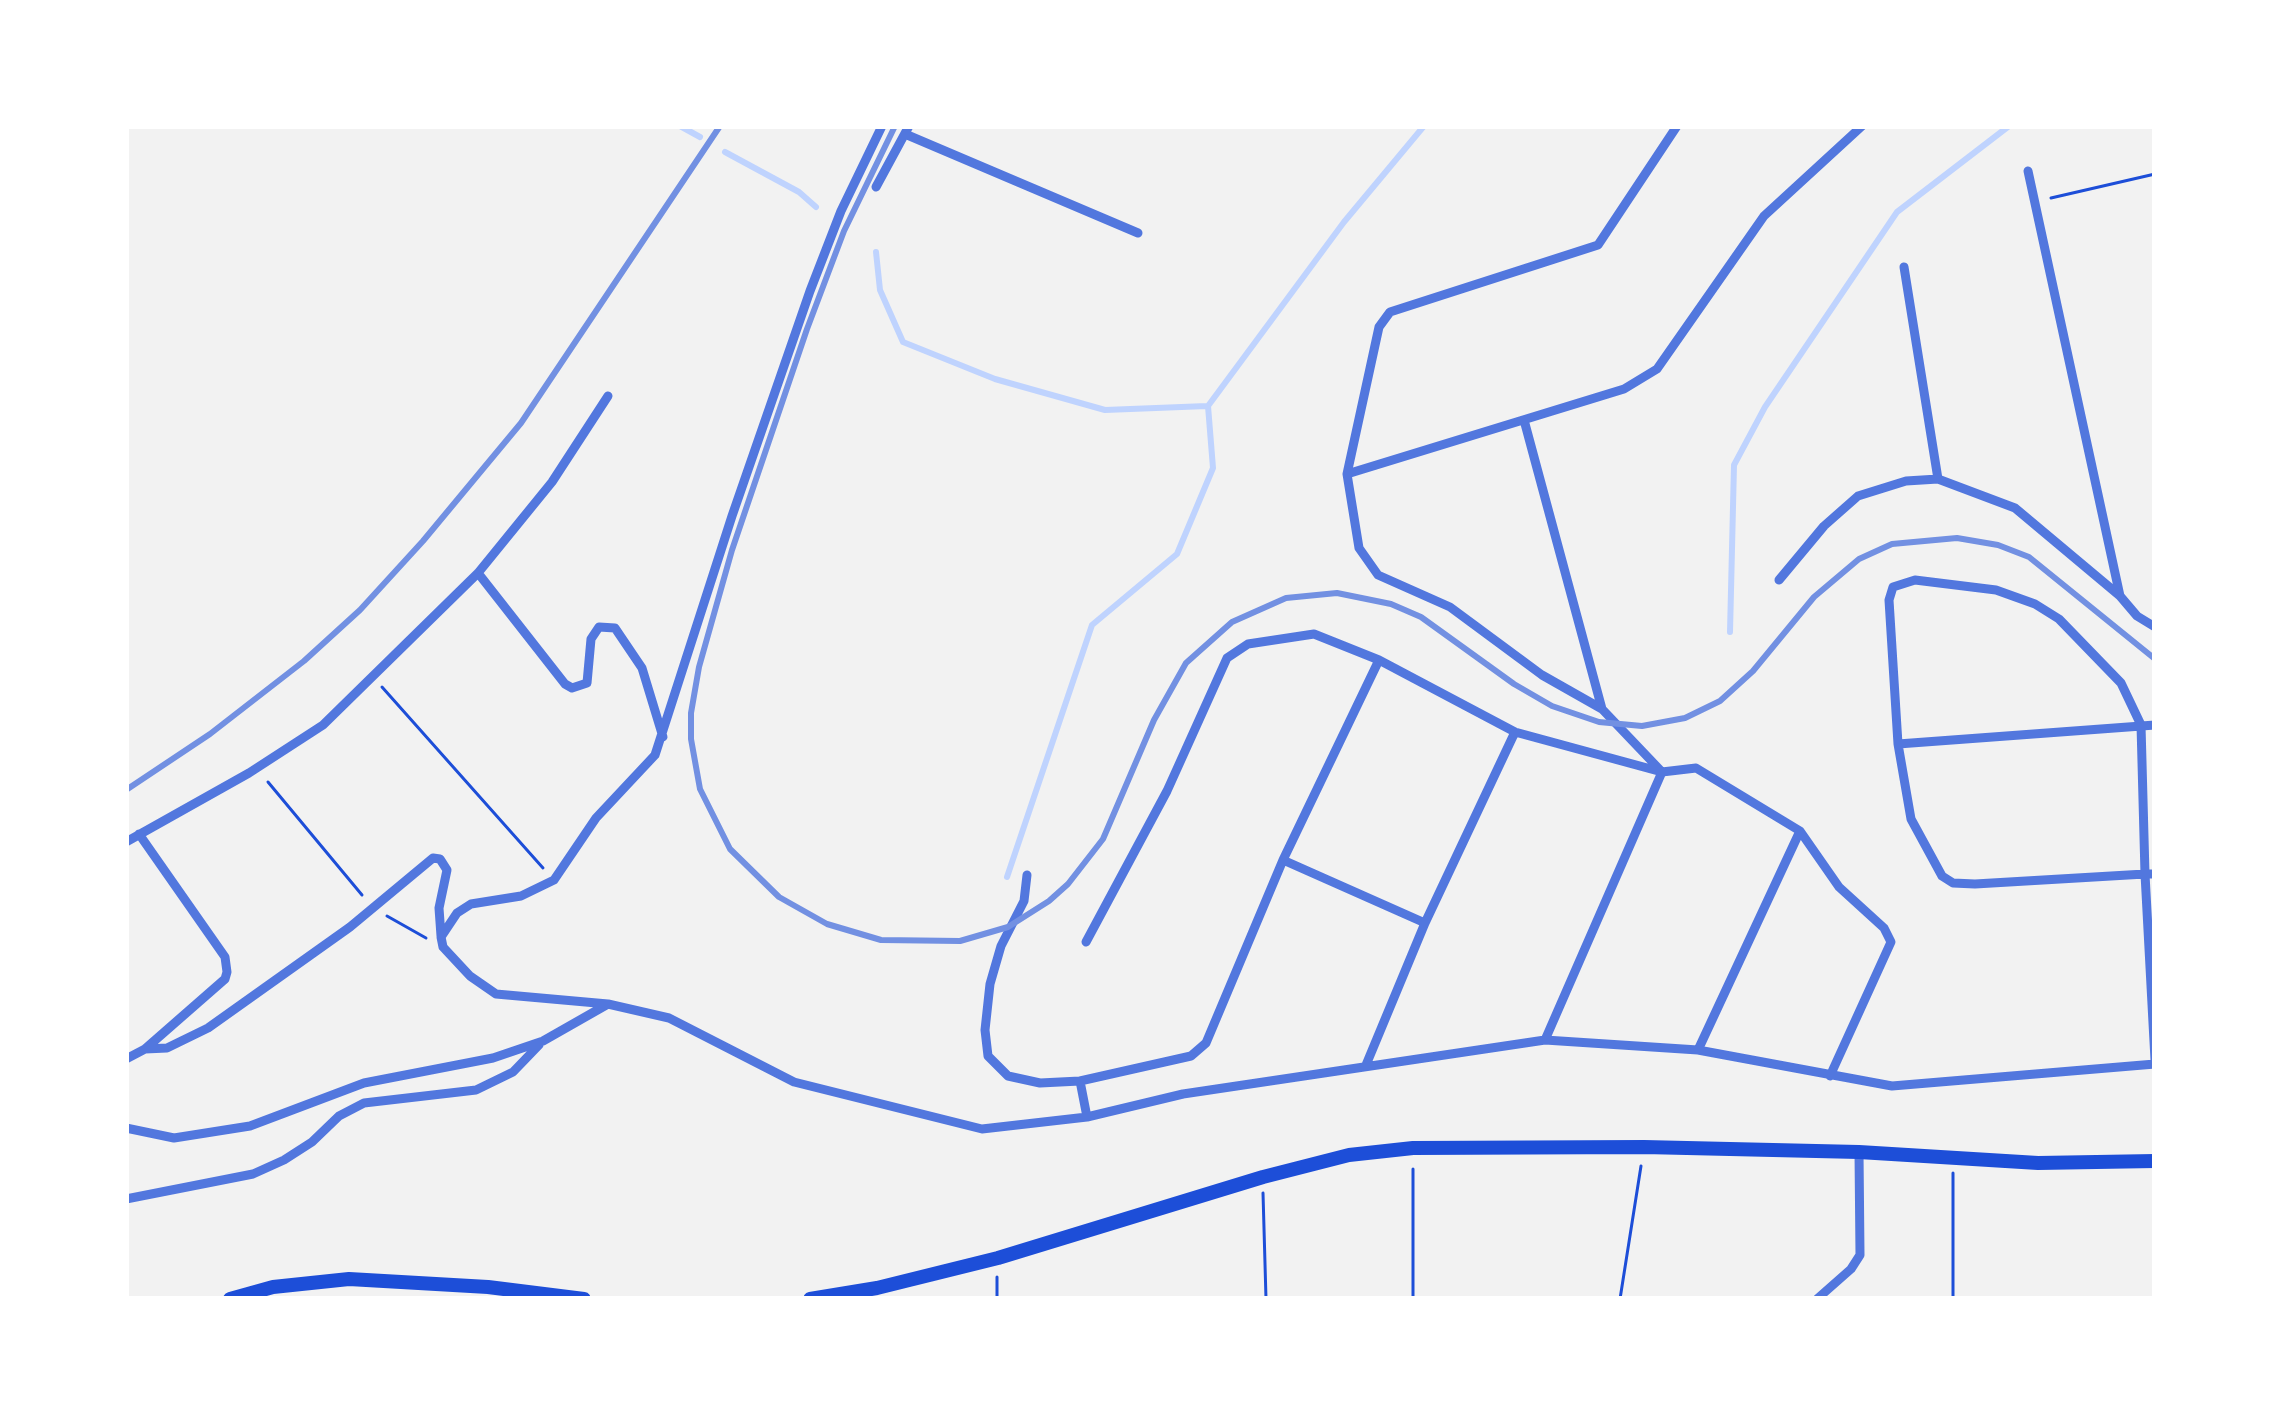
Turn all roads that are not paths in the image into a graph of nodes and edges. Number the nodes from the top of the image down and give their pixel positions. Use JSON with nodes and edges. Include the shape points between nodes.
{"nodes":[{"id":1,"x":883,"y":126,"type":"edge"},
{"id":2,"x":1677,"y":126,"type":"edge"},
{"id":3,"x":1862,"y":126,"type":"edge"},
{"id":4,"x":907,"y":130,"type":"edge"},
{"id":5,"x":872,"y":147,"type":"junction"},
{"id":6,"x":898,"y":147,"type":"junction"},
{"id":7,"x":2028,"y":171,"type":"dead end"},
{"id":8,"x":876,"y":187,"type":"dead end"},
{"id":9,"x":1138,"y":233,"type":"dead end"},
{"id":10,"x":1904,"y":266,"type":"dead end"},
{"id":11,"x":608,"y":397,"type":"dead end"},
{"id":12,"x":1524,"y":420,"type":"junction"},
{"id":13,"x":1346,"y":474,"type":"junction"},
{"id":14,"x":1938,"y":479,"type":"junction"},
{"id":15,"x":478,"y":572,"type":"junction"},
{"id":16,"x":1779,"y":580,"type":"dead end"},
{"id":17,"x":2120,"y":596,"type":"junction"},
{"id":18,"x":2155,"y":627,"type":"edge"},
{"id":19,"x":1379,"y":660,"type":"junction"},
{"id":20,"x":1602,"y":709,"type":"junction"},
{"id":21,"x":2141,"y":725,"type":"junction"},
{"id":22,"x":2155,"y":725,"type":"edge"},
{"id":23,"x":1515,"y":731,"type":"junction"},
{"id":24,"x":663,"y":737,"type":"junction"},
{"id":25,"x":1898,"y":745,"type":"junction"},
{"id":26,"x":1662,"y":772,"type":"junction"},
{"id":27,"x":1800,"y":831,"type":"junction"},
{"id":28,"x":139,"y":834,"type":"junction"},
{"id":29,"x":126,"y":842,"type":"edge"},
{"id":30,"x":1283,"y":860,"type":"junction"},
{"id":31,"x":2150,"y":874,"type":"edge"},
{"id":32,"x":1027,"y":875,"type":"dead end"},
{"id":33,"x":1425,"y":923,"type":"junction"},
{"id":34,"x":442,"y":942,"type":"junction"},
{"id":35,"x":1086,"y":942,"type":"dead end"},
{"id":36,"x":608,"y":1004,"type":"junction"},
{"id":37,"x":1545,"y":1040,"type":"junction"},
{"id":38,"x":543,"y":1041,"type":"junction"},
{"id":39,"x":145,"y":1049,"type":"junction"},
{"id":40,"x":1698,"y":1050,"type":"junction"},
{"id":41,"x":126,"y":1059,"type":"edge"},
{"id":42,"x":2155,"y":1062,"type":"edge"},
{"id":43,"x":1366,"y":1065,"type":"junction"},
{"id":44,"x":1830,"y":1076,"type":"junction"},
{"id":45,"x":1079,"y":1081,"type":"junction"},
{"id":46,"x":1087,"y":1117,"type":"junction"},
{"id":47,"x":126,"y":1128,"type":"edge"},
{"id":48,"x":1859,"y":1152,"type":"junction"},
{"id":49,"x":2155,"y":1161,"type":"edge"},
{"id":50,"x":126,"y":1199,"type":"edge"},
{"id":51,"x":488,"y":1293,"type":"edge"},
{"id":52,"x":230,"y":1299,"type":"edge"},
{"id":53,"x":584,"y":1299,"type":"edge"},
{"id":54,"x":810,"y":1299,"type":"edge"},
{"id":55,"x":1817,"y":1299,"type":"edge"}],
"edges":[{"from":1,"to":5,"type":"street"},
{"from":2,"to":13,"type":"street","via":[[1598,245],[1390,312],[1379,327]]},
{"from":3,"to":12,"type":"street","via":[[1764,216],[1657,369],[1624,389]]},
{"from":4,"to":6,"type":"street"},
{"from":4,"to":9,"type":"street"},
{"from":5,"to":6,"type":"street"},
{"from":5,"to":24,"type":"street","via":[[810,292]]},
{"from":6,"to":8,"type":"street"},
{"from":7,"to":17,"type":"street"},
{"from":10,"to":14,"type":"street"},
{"from":11,"to":15,"type":"street"},
{"from":12,"to":13,"type":"street"},
{"from":12,"to":20,"type":"street"},
{"from":13,"to":20,"type":"street","via":[[1359,548],[1378,574],[1450,607]]},
{"from":14,"to":16,"type":"street","via":[[1858,496]]},
{"from":14,"to":17,"type":"street","via":[[2015,508]]},
{"from":15,"to":24,"type":"street","via":[[572,688],[586,683],[599,627],[615,628],[642,668]]},
{"from":15,"to":28,"type":"street","via":[[322,725]]},
{"from":17,"to":18,"type":"street"},
{"from":19,"to":23,"type":"street"},
{"from":19,"to":30,"type":"street"},
{"from":19,"to":35,"type":"street","via":[[1314,634],[1248,644],[1227,658]]},
{"from":20,"to":26,"type":"street"},
{"from":21,"to":22,"type":"street"},
{"from":21,"to":25,"type":"street"},
{"from":21,"to":25,"type":"street","via":[[2112,670],[2047,612],[1996,590],[1915,580],[1893,587],[1889,600]]},
{"from":21,"to":31,"type":"street"},
{"from":23,"to":26,"type":"street"},
{"from":23,"to":33,"type":"street"},
{"from":24,"to":34,"type":"street","via":[[554,880],[464,907]]},
{"from":25,"to":31,"type":"street","via":[[1917,833],[1953,883]]},
{"from":26,"to":27,"type":"street","via":[[1696,768]]},
{"from":26,"to":37,"type":"street"},
{"from":27,"to":40,"type":"street"},
{"from":27,"to":44,"type":"street","via":[[1891,942]]},
{"from":28,"to":29,"type":"street"},
{"from":28,"to":39,"type":"street","via":[[228,964],[225,979]]},
{"from":30,"to":33,"type":"street"},
{"from":30,"to":45,"type":"street","via":[[1199,1052]]},
{"from":31,"to":42,"type":"street"},
{"from":32,"to":45,"type":"street","via":[[990,984],[988,1057],[1008,1076]]},
{"from":33,"to":43,"type":"street"},
{"from":34,"to":36,"type":"street","via":[[496,994]]},
{"from":34,"to":39,"type":"street","via":[[447,870],[440,859],[427,860],[374,909],[208,1028],[167,1048]]},
{"from":36,"to":38,"type":"street"},
{"from":36,"to":46,"type":"street","via":[[669,1018],[794,1082],[982,1129]]},
{"from":37,"to":40,"type":"street"},
{"from":37,"to":43,"type":"street"},
{"from":38,"to":47,"type":"street","via":[[364,1083],[250,1126],[174,1138]]},
{"from":38,"to":50,"type":"street","via":[[513,1072],[476,1090],[364,1103],[253,1174]]},
{"from":39,"to":41,"type":"street"},
{"from":40,"to":44,"type":"street"},
{"from":42,"to":44,"type":"street","via":[[1938,1085]]},
{"from":43,"to":46,"type":"street"},
{"from":45,"to":46,"type":"street"},
{"from":48,"to":49,"type":"highway"},
{"from":48,"to":54,"type":"highway","via":[[1413,1148],[1348,1155],[998,1258]]},
{"from":48,"to":55,"type":"street","via":[[1860,1256]]},
{"from":51,"to":52,"type":"highway","via":[[349,1280]]},
{"from":51,"to":53,"type":"highway"}]}
